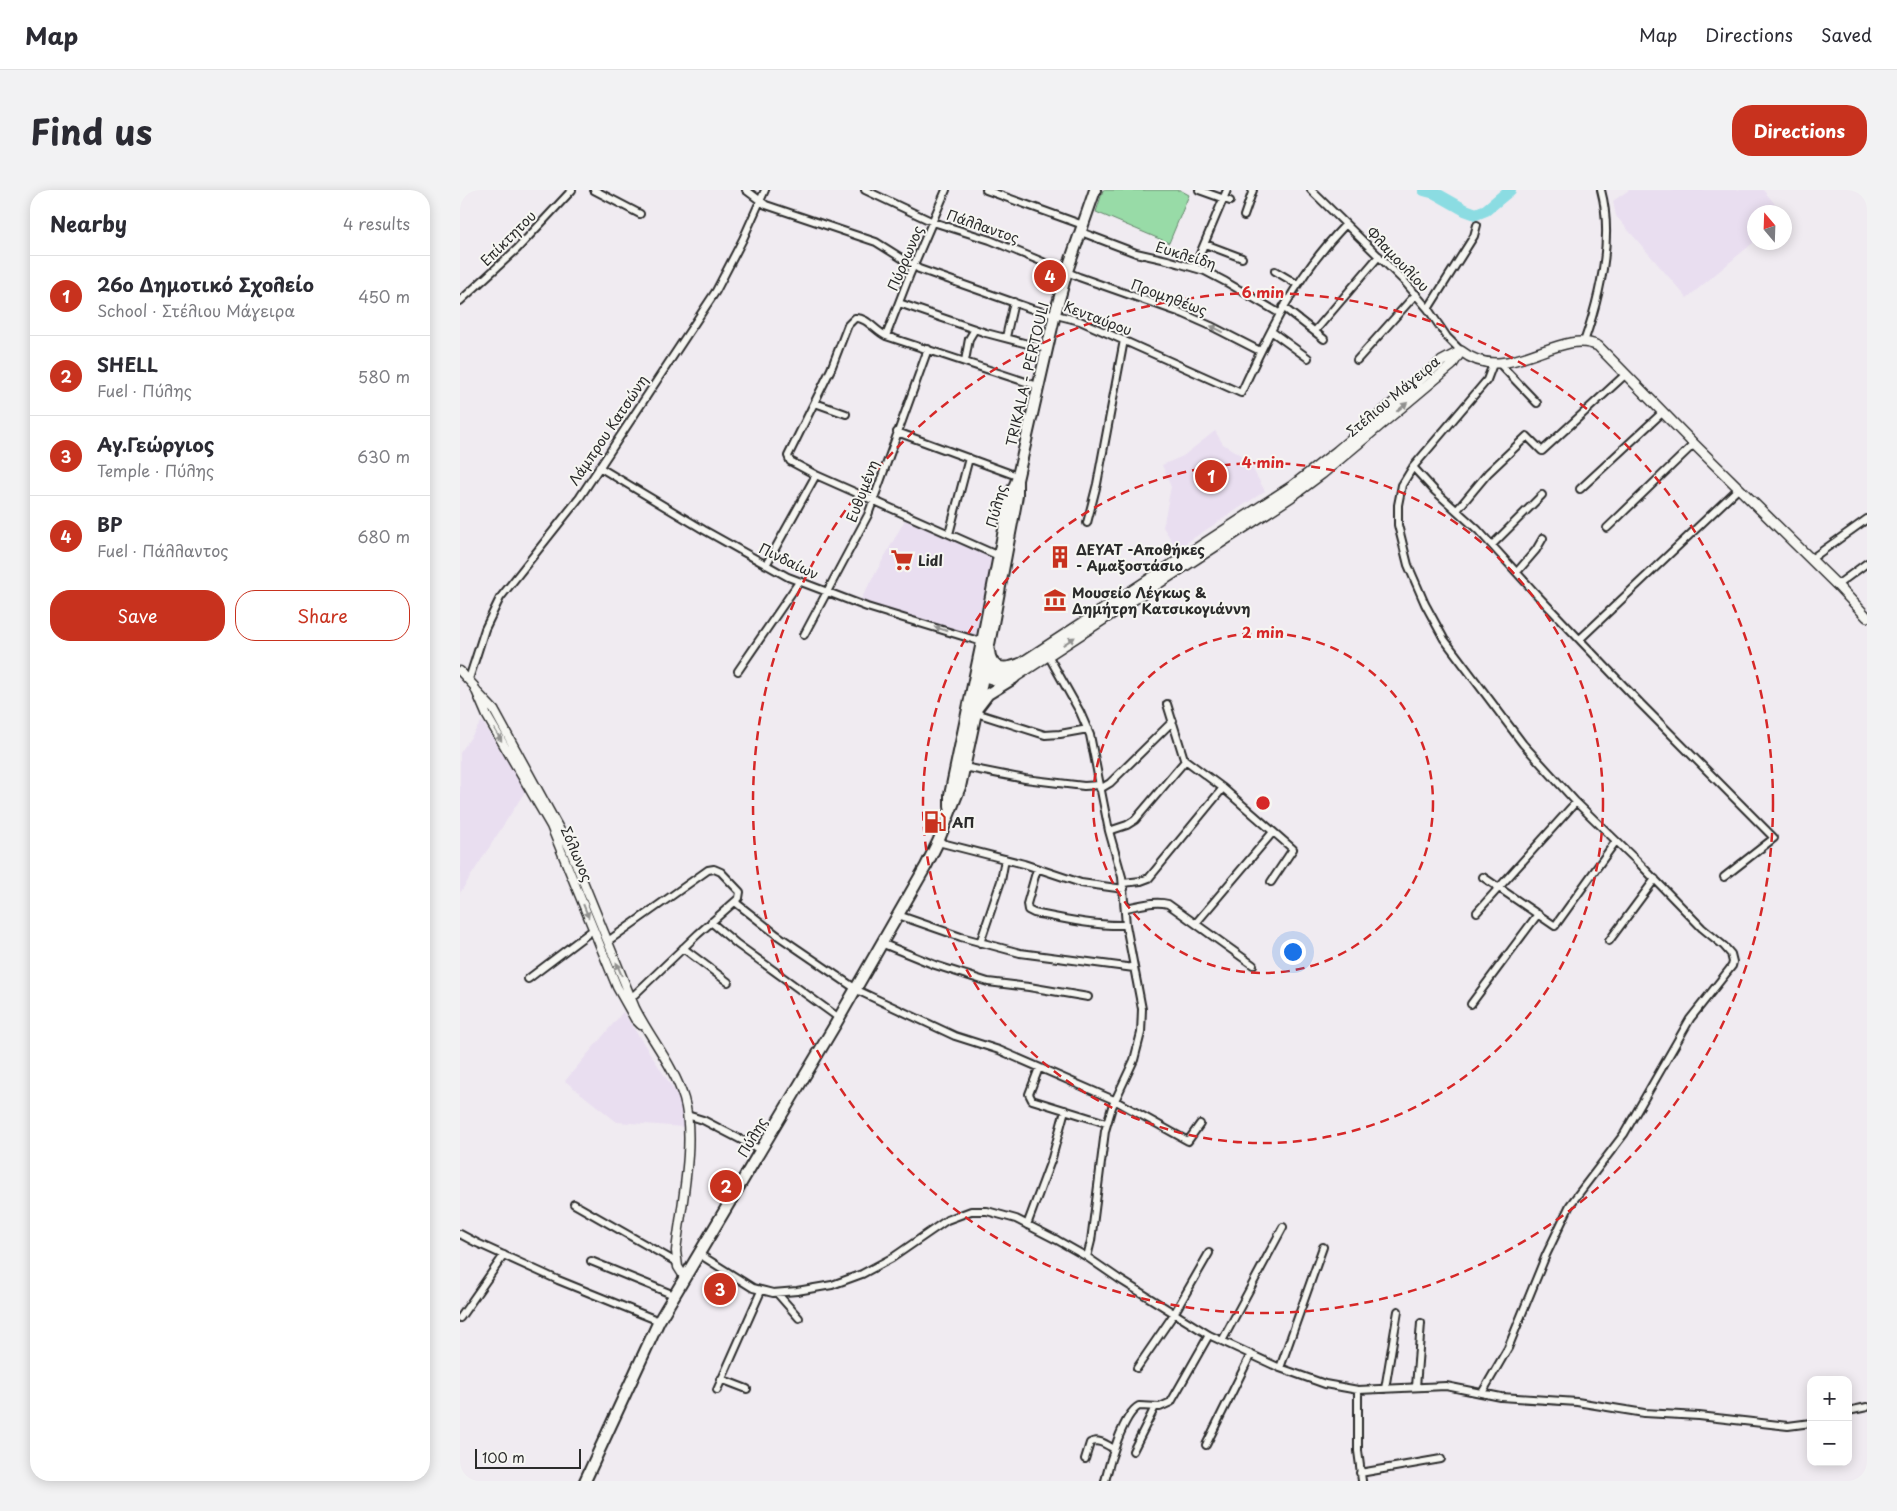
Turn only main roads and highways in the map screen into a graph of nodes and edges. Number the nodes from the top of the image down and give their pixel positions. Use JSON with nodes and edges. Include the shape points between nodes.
{"nodes":[{"id":1,"x":1095,"y":190,"type":"edge"},
{"id":2,"x":1461,"y":351,"type":"junction"},
{"id":3,"x":1017,"y":478,"type":"joint"},
{"id":4,"x":1867,"y":617,"type":"edge"},
{"id":5,"x":986,"y":645,"type":"junction"},
{"id":6,"x":1020,"y":664,"type":"junction"},
{"id":7,"x":980,"y":672,"type":"junction"},
{"id":8,"x":1014,"y":678,"type":"junction"},
{"id":9,"x":977,"y":710,"type":"junction"},
{"id":10,"x":950,"y":810,"type":"junction"},
{"id":11,"x":585,"y":1481,"type":"edge"}],
"edges":[{"from":1,"to":3,"type":"main road","name":"TRIKALA - PERTOULI","via":[[1055,314]]},
{"from":2,"to":4,"type":"main road","via":[[1475,360],[1496,363],[1570,343],[1598,346]]},
{"from":2,"to":6,"type":"main road","name":"Στέλιου Μάγειρα","via":[[1442,361],[1325,461],[1277,497]]},
{"from":8,"to":2,"type":"main road","name":"Στέλιου Μάγειρα","one_way":true,"via":[[1314,480],[1452,364]]},
{"from":3,"to":5,"type":"main road","name":"Πύλης","via":[[1017,495]]},
{"from":5,"to":6,"type":"main road","via":[[990,659],[996,665]]},
{"from":5,"to":7,"type":"main road","name":"Πύλης"},
{"from":6,"to":7,"type":"main road","name":"Στέλιου Μάγειρα","via":[[1004,672]]},
{"from":7,"to":8,"type":"main road","via":[[998,681]]},
{"from":7,"to":9,"type":"main road","name":"Πύλης"},
{"from":7,"to":10,"type":"main road","name":"Πύλης","via":[[950,795]]},
{"from":8,"to":9,"type":"main road","via":[[988,694]]},
{"from":9,"to":10,"type":"main road","name":"Πύλης","via":[[957,796]]},
{"from":10,"to":11,"type":"main road","name":"Πύλης","via":[[938,842],[898,915],[659,1321]]}]}
